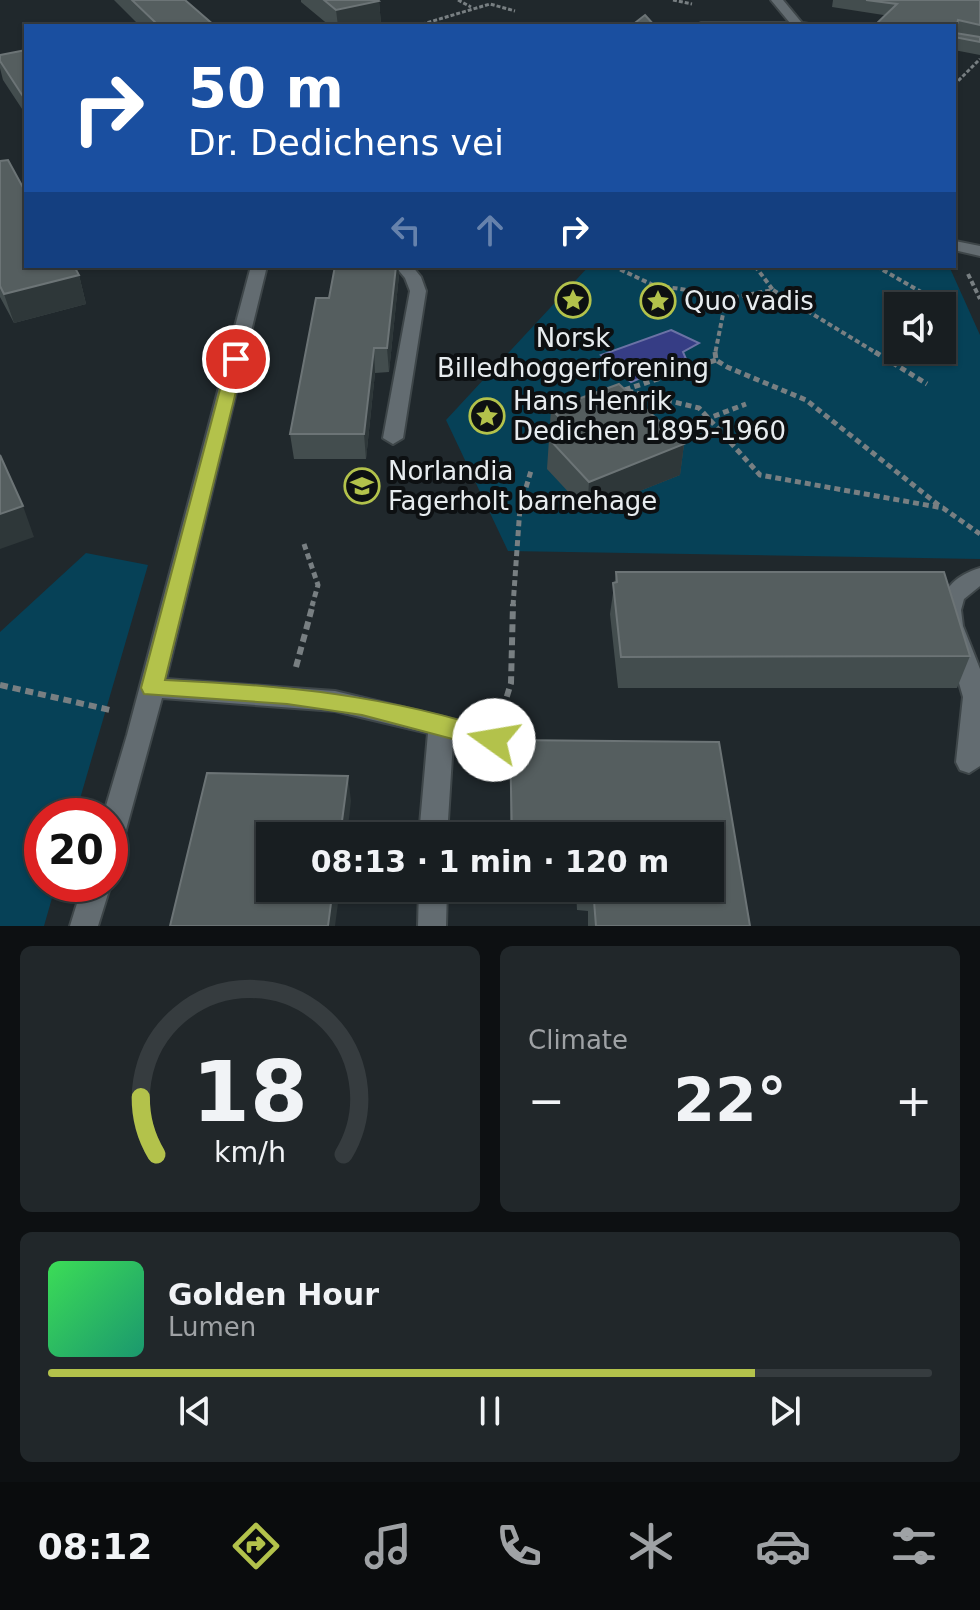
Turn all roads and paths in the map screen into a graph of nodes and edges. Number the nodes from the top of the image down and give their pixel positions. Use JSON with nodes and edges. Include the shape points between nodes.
{"nodes":[{"id":1,"x":458,"y":0,"type":"edge"},
{"id":2,"x":777,"y":0,"type":"edge"},
{"id":3,"x":472,"y":7,"type":"junction"},
{"id":4,"x":515,"y":11,"type":"dead end"},
{"id":5,"x":422,"y":24,"type":"edge"},
{"id":6,"x":797,"y":24,"type":"edge"},
{"id":7,"x":980,"y":59,"type":"edge"},
{"id":8,"x":956,"y":83,"type":"edge"},
{"id":9,"x":956,"y":246,"type":"edge"},
{"id":10,"x":980,"y":251,"type":"edge"},
{"id":11,"x":258,"y":268,"type":"edge"},
{"id":12,"x":405,"y":268,"type":"edge"},
{"id":13,"x":617,"y":268,"type":"edge"},
{"id":14,"x":756,"y":268,"type":"edge"},
{"id":15,"x":879,"y":268,"type":"edge"},
{"id":16,"x":773,"y":290,"type":"junction"},
{"id":17,"x":921,"y":292,"type":"edge"},
{"id":18,"x":726,"y":299,"type":"junction"},
{"id":19,"x":716,"y":360,"type":"junction"},
{"id":20,"x":927,"y":384,"type":"dead end"},
{"id":21,"x":746,"y":404,"type":"dead end"},
{"id":22,"x":711,"y":417,"type":"junction"},
{"id":23,"x":663,"y":435,"type":"edge"},
{"id":24,"x":393,"y":438,"type":"dead end"},
{"id":25,"x":531,"y":471,"type":"dead end"},
{"id":26,"x":943,"y":508,"type":"junction"},
{"id":27,"x":980,"y":534,"type":"edge"},
{"id":28,"x":304,"y":544,"type":"dead end"},
{"id":29,"x":980,"y":576,"type":"edge"},
{"id":30,"x":0,"y":685,"type":"edge"},
{"id":31,"x":152,"y":688,"type":"junction"},
{"id":32,"x":287,"y":695,"type":"junction"},
{"id":33,"x":110,"y":710,"type":"dead end"},
{"id":34,"x":441,"y":726,"type":"junction"},
{"id":35,"x":502,"y":741,"type":"joint"},
{"id":36,"x":969,"y":762,"type":"dead end"},
{"id":37,"x":121,"y":798,"type":"edge"},
{"id":38,"x":434,"y":822,"type":"edge"},
{"id":39,"x":91,"y":902,"type":"edge"},
{"id":40,"x":433,"y":902,"type":"edge"},
{"id":41,"x":84,"y":926,"type":"edge"},
{"id":42,"x":432,"y":926,"type":"edge"}],
"edges":[{"from":1,"to":3,"type":"path"},
{"from":2,"to":6,"type":"street"},
{"from":3,"to":4,"type":"path","via":[[496,3]]},
{"from":3,"to":5,"type":"path"},
{"from":7,"to":8,"type":"path"},
{"from":9,"to":10,"type":"street"},
{"from":11,"to":31,"type":"street"},
{"from":12,"to":24,"type":"street","via":[[418,291]]},
{"from":13,"to":18,"type":"path","via":[[653,285],[706,290]]},
{"from":14,"to":16,"type":"path"},
{"from":15,"to":17,"type":"path"},
{"from":16,"to":18,"type":"path"},
{"from":16,"to":20,"type":"path"},
{"from":18,"to":19,"type":"path","via":[[726,313],[714,337]]},
{"from":19,"to":22,"type":"path","via":[[624,390],[687,404]]},
{"from":19,"to":26,"type":"path","via":[[806,400]]},
{"from":21,"to":22,"type":"path"},
{"from":22,"to":23,"type":"path"},
{"from":22,"to":26,"type":"path","via":[[760,475]]},
{"from":25,"to":35,"type":"path","via":[[520,500],[511,683]]},
{"from":26,"to":27,"type":"path"},
{"from":28,"to":32,"type":"path","via":[[318,585]]},
{"from":29,"to":36,"type":"street","via":[[960,587],[949,607],[950,624],[974,686]]},
{"from":30,"to":33,"type":"path"},
{"from":31,"to":32,"type":"street"},
{"from":31,"to":37,"type":"street"},
{"from":32,"to":34,"type":"street","via":[[362,705]]},
{"from":34,"to":35,"type":"street"},
{"from":34,"to":38,"type":"street"},
{"from":39,"to":41,"type":"street"},
{"from":40,"to":42,"type":"street"}]}
